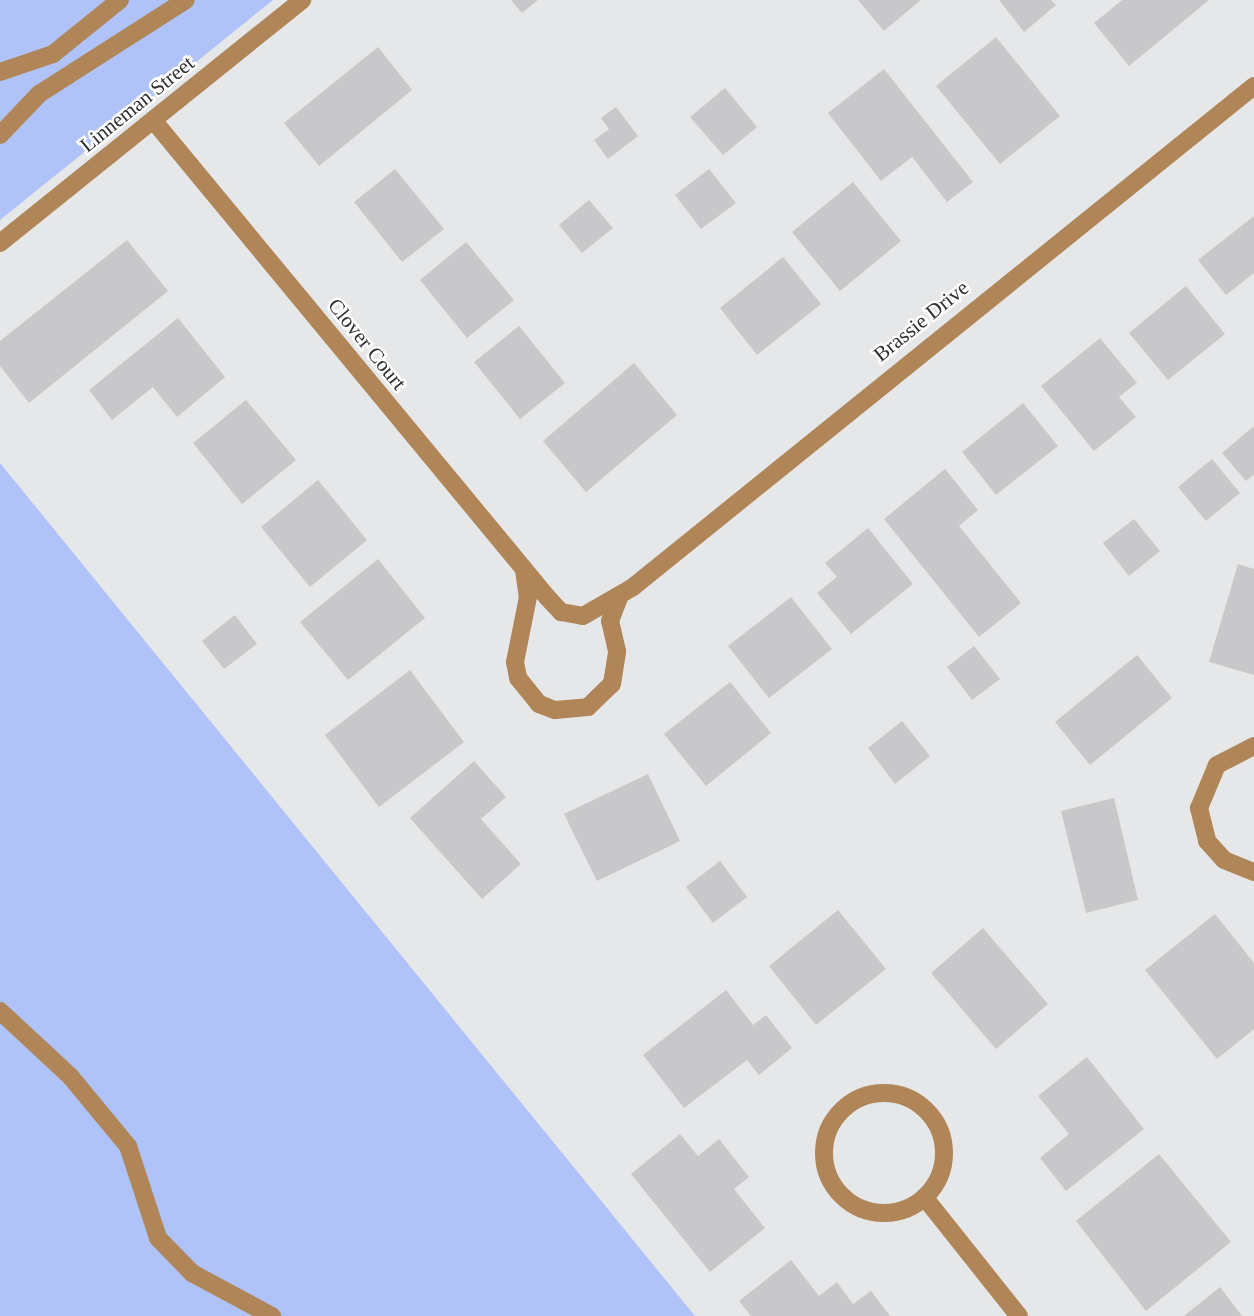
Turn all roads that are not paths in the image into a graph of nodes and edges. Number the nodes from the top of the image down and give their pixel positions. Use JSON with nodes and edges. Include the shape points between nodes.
{"nodes":[{"id":1,"x":120,"y":0,"type":"edge"},
{"id":2,"x":186,"y":0,"type":"edge"},
{"id":3,"x":302,"y":0,"type":"edge"},
{"id":4,"x":0,"y":72,"type":"edge"},
{"id":5,"x":1254,"y":86,"type":"edge"},
{"id":6,"x":153,"y":120,"type":"junction"},
{"id":7,"x":0,"y":135,"type":"edge"},
{"id":8,"x":0,"y":243,"type":"edge"},
{"id":9,"x":524,"y":570,"type":"junction"},
{"id":10,"x":547,"y":597,"type":"joint"},
{"id":11,"x":620,"y":597,"type":"junction"},
{"id":12,"x":1254,"y":746,"type":"edge"},
{"id":13,"x":1254,"y":872,"type":"edge"},
{"id":14,"x":0,"y":1011,"type":"edge"},
{"id":15,"x":925,"y":1198,"type":"junction"},
{"id":16,"x":272,"y":1316,"type":"edge"},
{"id":17,"x":1019,"y":1316,"type":"edge"}],
"edges":[{"from":1,"to":4,"type":"street","via":[[53,54]]},
{"from":2,"to":7,"type":"street","via":[[39,94]]},
{"from":3,"to":6,"type":"street","name":"Linneman Street"},
{"from":5,"to":11,"type":"street","name":"Brassie Drive"},
{"from":6,"to":8,"type":"street","name":"Linneman Street"},
{"from":6,"to":9,"type":"street","name":"Clover Court"},
{"from":9,"to":10,"type":"street","name":"Clover Court"},
{"from":9,"to":11,"type":"street","via":[[528,597],[515,662],[518,678],[539,704],[555,710],[588,707],[612,684],[617,651],[610,621]]},
{"from":10,"to":11,"type":"street","name":"Brassie Drive","via":[[561,612],[583,616]]},
{"from":12,"to":13,"type":"street","via":[[1217,765],[1199,808],[1207,841],[1224,860]]},
{"from":14,"to":16,"type":"street","via":[[70,1076],[128,1146],[158,1238],[192,1273]]},
{"from":15,"to":15,"type":"street","via":[[945,1156],[937,1123],[919,1103],[873,1094],[837,1116],[825,1164],[843,1197],[883,1213]]},
{"from":15,"to":17,"type":"street"}]}
